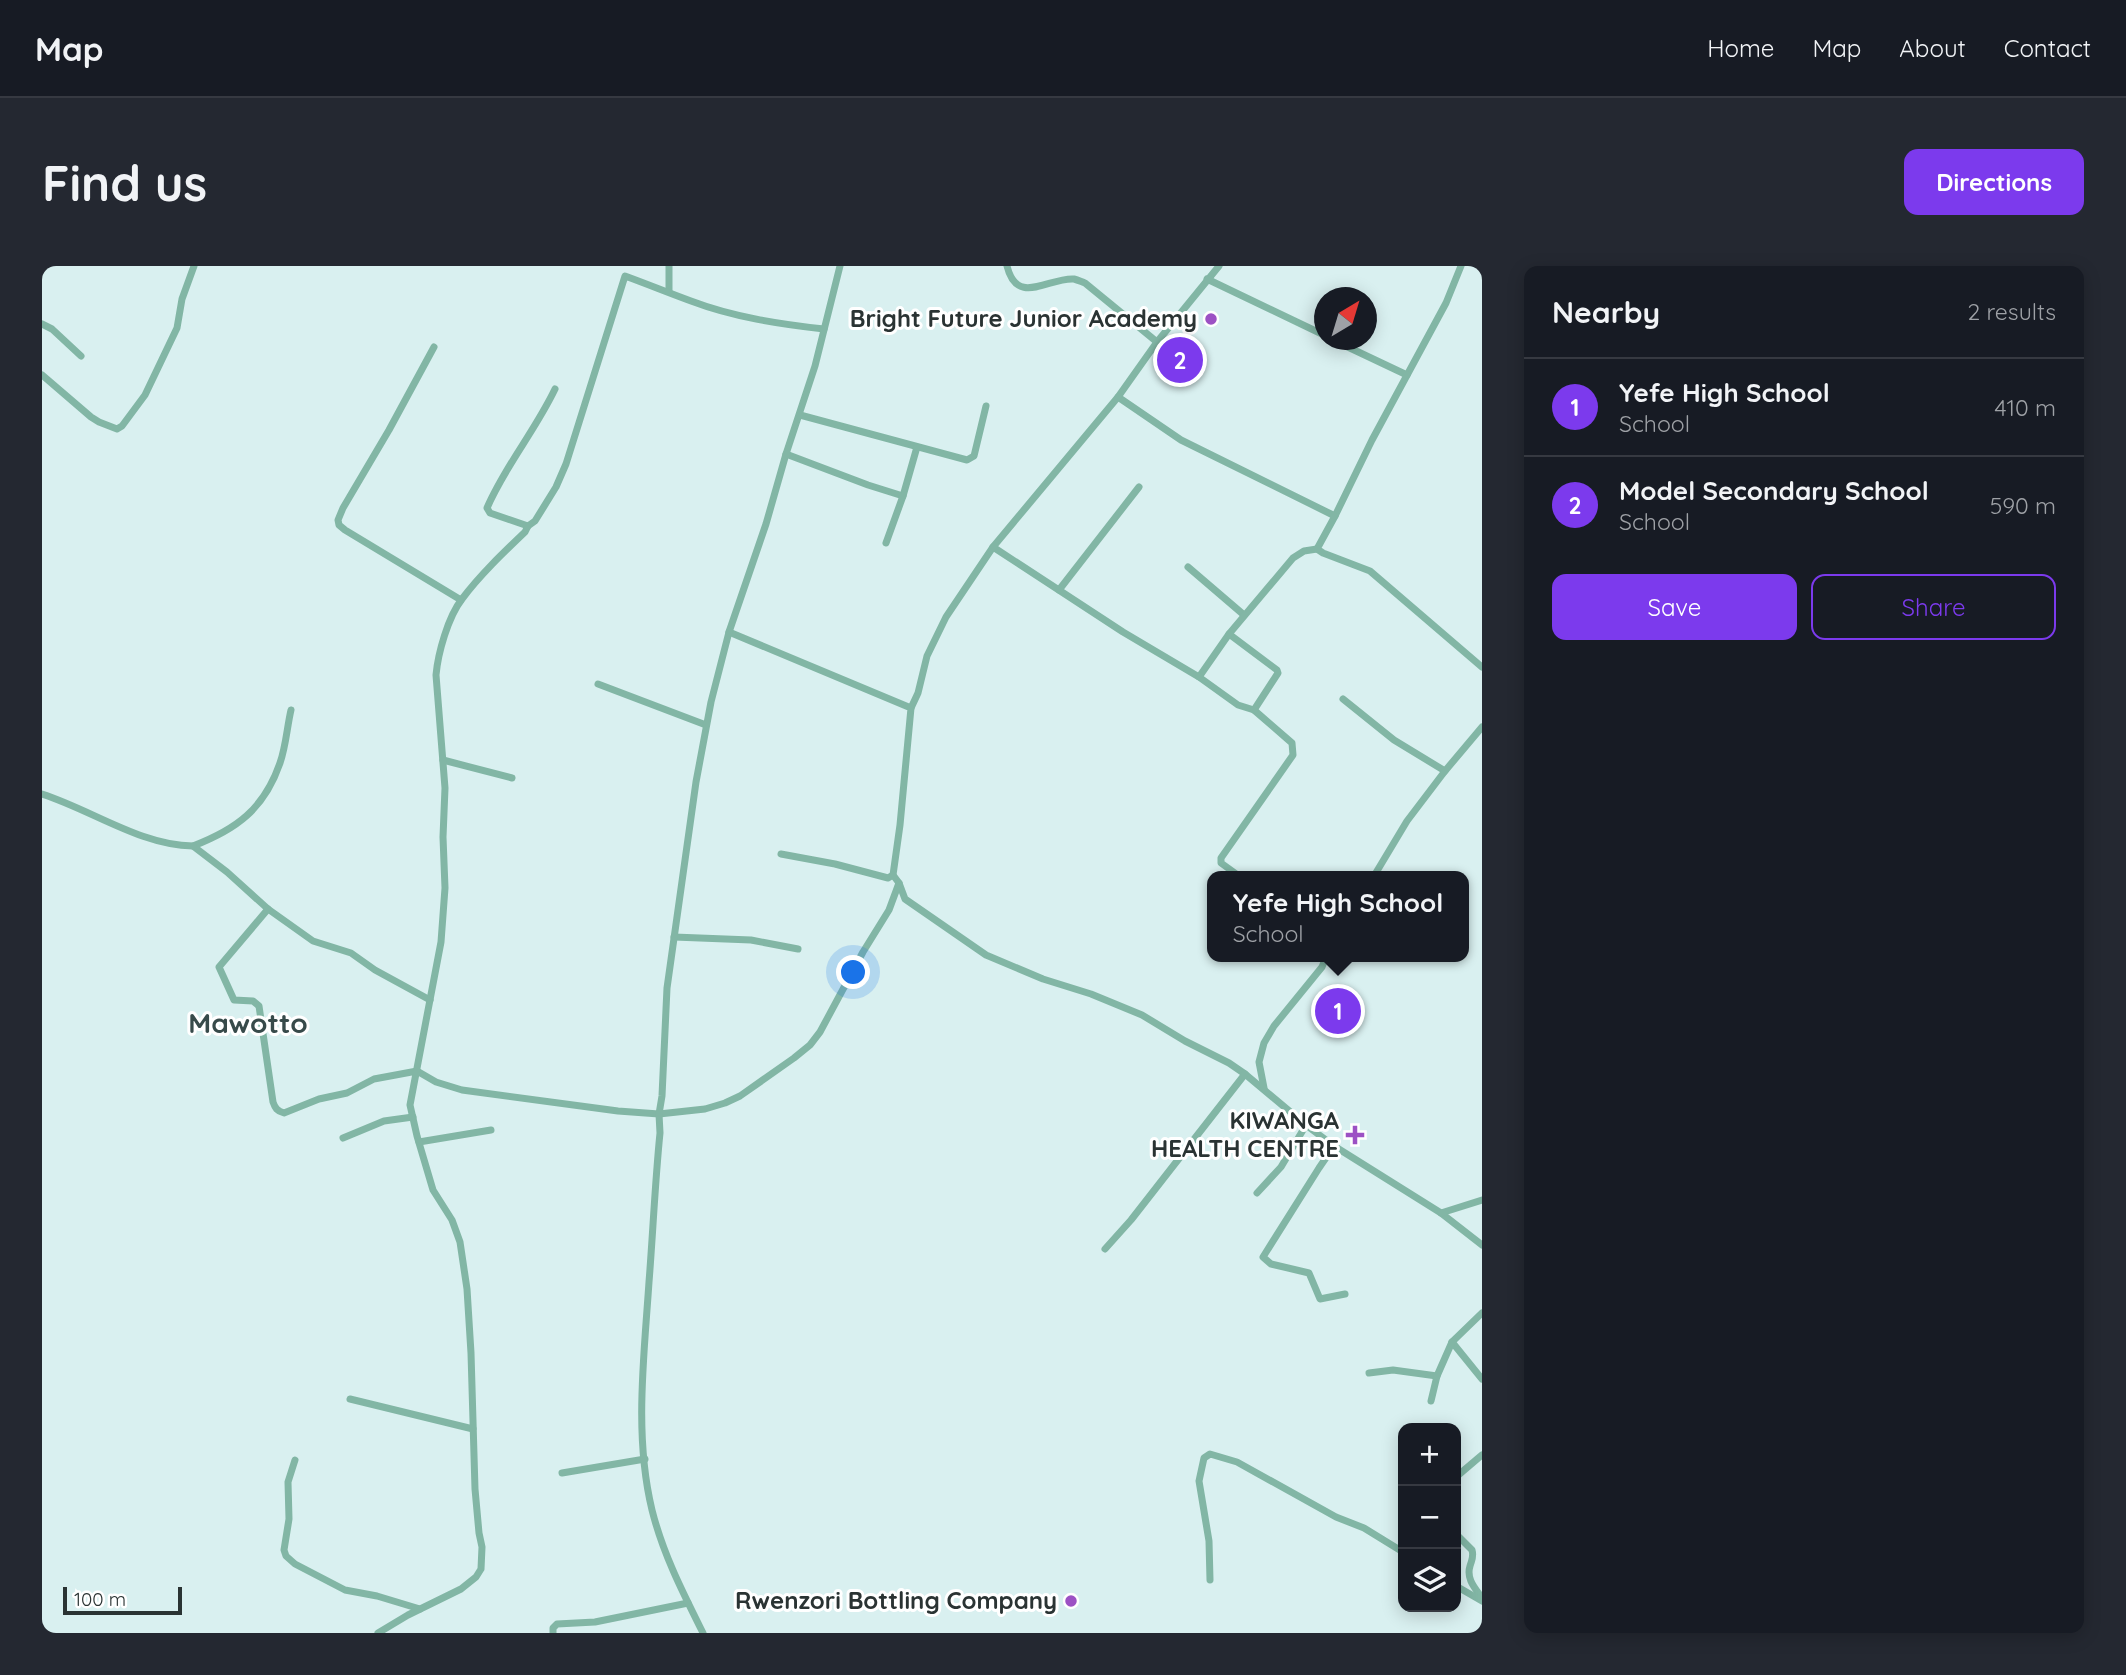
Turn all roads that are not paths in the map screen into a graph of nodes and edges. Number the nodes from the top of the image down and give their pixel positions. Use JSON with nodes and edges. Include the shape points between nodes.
{"nodes":[{"id":1,"x":194,"y":266,"type":"edge"},
{"id":2,"x":669,"y":266,"type":"edge"},
{"id":3,"x":840,"y":266,"type":"edge"},
{"id":4,"x":1007,"y":266,"type":"edge"},
{"id":5,"x":1219,"y":266,"type":"edge"},
{"id":6,"x":1461,"y":266,"type":"edge"},
{"id":7,"x":1207,"y":279,"type":"junction"},
{"id":8,"x":669,"y":291,"type":"junction"},
{"id":9,"x":42,"y":324,"type":"edge"},
{"id":10,"x":824,"y":329,"type":"junction"},
{"id":11,"x":1314,"y":330,"type":"edge"},
{"id":12,"x":1157,"y":342,"type":"junction"},
{"id":13,"x":434,"y":347,"type":"dead end"},
{"id":14,"x":1354,"y":350,"type":"edge"},
{"id":15,"x":81,"y":356,"type":"dead end"},
{"id":16,"x":42,"y":375,"type":"edge"},
{"id":17,"x":1407,"y":375,"type":"junction"},
{"id":18,"x":555,"y":389,"type":"dead end"},
{"id":19,"x":1118,"y":397,"type":"junction"},
{"id":20,"x":986,"y":406,"type":"dead end"},
{"id":21,"x":800,"y":415,"type":"junction"},
{"id":22,"x":918,"y":447,"type":"junction"},
{"id":23,"x":786,"y":454,"type":"junction"},
{"id":24,"x":1139,"y":487,"type":"dead end"},
{"id":25,"x":903,"y":496,"type":"junction"},
{"id":26,"x":1335,"y":516,"type":"junction"},
{"id":27,"x":528,"y":526,"type":"junction"},
{"id":28,"x":886,"y":543,"type":"dead end"},
{"id":29,"x":993,"y":547,"type":"junction"},
{"id":30,"x":1317,"y":549,"type":"junction"},
{"id":31,"x":1188,"y":567,"type":"dead end"},
{"id":32,"x":1059,"y":590,"type":"junction"},
{"id":33,"x":461,"y":600,"type":"junction"},
{"id":34,"x":1244,"y":615,"type":"junction"},
{"id":35,"x":729,"y":632,"type":"junction"},
{"id":36,"x":1228,"y":634,"type":"junction"},
{"id":37,"x":1482,"y":667,"type":"edge"},
{"id":38,"x":1199,"y":677,"type":"junction"},
{"id":39,"x":598,"y":684,"type":"dead end"},
{"id":40,"x":1343,"y":699,"type":"dead end"},
{"id":41,"x":911,"y":708,"type":"junction"},
{"id":42,"x":291,"y":710,"type":"dead end"},
{"id":43,"x":1254,"y":710,"type":"junction"},
{"id":44,"x":706,"y":725,"type":"junction"},
{"id":45,"x":1482,"y":727,"type":"edge"},
{"id":46,"x":443,"y":761,"type":"junction"},
{"id":47,"x":1444,"y":771,"type":"junction"},
{"id":48,"x":512,"y":778,"type":"dead end"},
{"id":49,"x":42,"y":794,"type":"edge"},
{"id":50,"x":193,"y":846,"type":"junction"},
{"id":51,"x":781,"y":854,"type":"dead end"},
{"id":52,"x":1232,"y":871,"type":"edge"},
{"id":53,"x":1377,"y":871,"type":"edge"},
{"id":54,"x":893,"y":875,"type":"junction"},
{"id":55,"x":899,"y":883,"type":"junction"},
{"id":56,"x":268,"y":909,"type":"junction"},
{"id":57,"x":674,"y":937,"type":"junction"},
{"id":58,"x":798,"y":949,"type":"dead end"},
{"id":59,"x":1324,"y":962,"type":"edge"},
{"id":60,"x":430,"y":1000,"type":"junction"},
{"id":61,"x":416,"y":1071,"type":"junction"},
{"id":62,"x":1245,"y":1074,"type":"junction"},
{"id":63,"x":1265,"y":1089,"type":"junction"},
{"id":64,"x":659,"y":1114,"type":"junction"},
{"id":65,"x":413,"y":1116,"type":"junction"},
{"id":66,"x":1306,"y":1125,"type":"junction"},
{"id":67,"x":491,"y":1130,"type":"dead end"},
{"id":68,"x":342,"y":1138,"type":"dead end"},
{"id":69,"x":419,"y":1142,"type":"junction"},
{"id":70,"x":1334,"y":1146,"type":"junction"},
{"id":71,"x":1257,"y":1193,"type":"dead end"},
{"id":72,"x":1482,"y":1200,"type":"edge"},
{"id":73,"x":1441,"y":1213,"type":"junction"},
{"id":74,"x":1482,"y":1245,"type":"edge"},
{"id":75,"x":1105,"y":1249,"type":"dead end"},
{"id":76,"x":1346,"y":1294,"type":"dead end"},
{"id":77,"x":1482,"y":1313,"type":"edge"},
{"id":78,"x":1452,"y":1342,"type":"junction"},
{"id":79,"x":1369,"y":1373,"type":"dead end"},
{"id":80,"x":1437,"y":1376,"type":"junction"},
{"id":81,"x":1482,"y":1378,"type":"edge"},
{"id":82,"x":350,"y":1399,"type":"dead end"},
{"id":83,"x":1431,"y":1401,"type":"dead end"},
{"id":84,"x":472,"y":1429,"type":"junction"},
{"id":85,"x":1482,"y":1455,"type":"edge"},
{"id":86,"x":645,"y":1459,"type":"junction"},
{"id":87,"x":295,"y":1460,"type":"dead end"},
{"id":88,"x":562,"y":1473,"type":"dead end"},
{"id":89,"x":1461,"y":1473,"type":"edge"},
{"id":90,"x":1461,"y":1539,"type":"edge"},
{"id":91,"x":1398,"y":1549,"type":"edge"},
{"id":92,"x":1210,"y":1580,"type":"dead end"},
{"id":93,"x":1461,"y":1588,"type":"edge"},
{"id":94,"x":1482,"y":1599,"type":"edge"},
{"id":95,"x":688,"y":1603,"type":"junction"},
{"id":96,"x":425,"y":1607,"type":"junction"},
{"id":97,"x":378,"y":1633,"type":"edge"},
{"id":98,"x":553,"y":1633,"type":"edge"},
{"id":99,"x":703,"y":1633,"type":"edge"}],
"edges":[{"from":1,"to":16,"type":"street","via":[[177,328],[145,395],[122,426],[117,429],[99,422]]},
{"from":2,"to":8,"type":"street"},
{"from":3,"to":10,"type":"street"},
{"from":4,"to":12,"type":"street","via":[[1016,285],[1027,288],[1074,279],[1086,283]]},
{"from":5,"to":7,"type":"street"},
{"from":6,"to":17,"type":"street"},
{"from":7,"to":11,"type":"street"},
{"from":7,"to":12,"type":"street"},
{"from":8,"to":10,"type":"street","via":[[741,315]]},
{"from":8,"to":27,"type":"street","via":[[625,276],[566,464]]},
{"from":9,"to":15,"type":"street"},
{"from":10,"to":21,"type":"street"},
{"from":12,"to":19,"type":"street"},
{"from":13,"to":33,"type":"street","via":[[338,520],[345,530]]},
{"from":14,"to":17,"type":"street"},
{"from":17,"to":26,"type":"street"},
{"from":18,"to":27,"type":"street","via":[[487,508]]},
{"from":19,"to":26,"type":"street","via":[[1181,440]]},
{"from":19,"to":29,"type":"street"},
{"from":20,"to":22,"type":"street","via":[[971,459]]},
{"from":21,"to":22,"type":"street"},
{"from":21,"to":23,"type":"street"},
{"from":22,"to":25,"type":"street"},
{"from":23,"to":25,"type":"street"},
{"from":23,"to":35,"type":"street"},
{"from":24,"to":32,"type":"street"},
{"from":25,"to":28,"type":"street"},
{"from":26,"to":30,"type":"street"},
{"from":27,"to":33,"type":"street"},
{"from":29,"to":32,"type":"street"},
{"from":29,"to":41,"type":"street","via":[[946,617],[927,656]]},
{"from":30,"to":34,"type":"street","via":[[1293,558]]},
{"from":30,"to":37,"type":"street","via":[[1370,571]]},
{"from":31,"to":34,"type":"street"},
{"from":32,"to":38,"type":"street"},
{"from":33,"to":46,"type":"street","via":[[437,665]]},
{"from":34,"to":36,"type":"street"},
{"from":35,"to":41,"type":"street"},
{"from":35,"to":44,"type":"street"},
{"from":36,"to":38,"type":"street"},
{"from":36,"to":43,"type":"street","via":[[1277,670]]},
{"from":38,"to":43,"type":"street","via":[[1238,705]]},
{"from":39,"to":44,"type":"street"},
{"from":40,"to":47,"type":"street","via":[[1394,740]]},
{"from":41,"to":54,"type":"street"},
{"from":42,"to":50,"type":"street","via":[[280,762],[267,790],[244,820]]},
{"from":43,"to":52,"type":"street","via":[[1292,743],[1293,755],[1221,858]]},
{"from":44,"to":57,"type":"street"},
{"from":45,"to":47,"type":"street"},
{"from":46,"to":48,"type":"street"},
{"from":46,"to":60,"type":"street","via":[[445,888]]},
{"from":47,"to":53,"type":"street"},
{"from":49,"to":50,"type":"street","via":[[172,846]]},
{"from":50,"to":56,"type":"street"},
{"from":51,"to":54,"type":"street","via":[[888,878]]},
{"from":54,"to":55,"type":"street"},
{"from":55,"to":62,"type":"street","via":[[905,898],[986,955],[1142,1015]]},
{"from":55,"to":64,"type":"street","via":[[889,910],[810,1045],[725,1103]]},
{"from":56,"to":60,"type":"street","via":[[313,941],[351,953]]},
{"from":56,"to":61,"type":"street","via":[[219,967],[234,1000],[256,1002],[261,1010],[275,1108],[284,1113],[347,1093],[374,1079]]},
{"from":57,"to":58,"type":"street","via":[[751,940]]},
{"from":57,"to":64,"type":"street"},
{"from":59,"to":63,"type":"street","via":[[1264,1042],[1259,1062]]},
{"from":60,"to":61,"type":"street"},
{"from":61,"to":64,"type":"street","via":[[462,1090]]},
{"from":61,"to":65,"type":"street","via":[[410,1105]]},
{"from":62,"to":63,"type":"street"},
{"from":62,"to":75,"type":"street"},
{"from":63,"to":66,"type":"street"},
{"from":64,"to":86,"type":"street","via":[[643,1361]]},
{"from":65,"to":68,"type":"street","via":[[384,1121]]},
{"from":65,"to":69,"type":"street"},
{"from":66,"to":70,"type":"street"},
{"from":66,"to":71,"type":"street","via":[[1287,1158]]},
{"from":67,"to":69,"type":"street"},
{"from":69,"to":84,"type":"street","via":[[433,1191],[460,1242],[467,1289]]},
{"from":70,"to":73,"type":"street"},
{"from":70,"to":76,"type":"street","via":[[1263,1257],[1271,1264],[1309,1273],[1320,1299]]},
{"from":72,"to":73,"type":"street"},
{"from":73,"to":74,"type":"street"},
{"from":77,"to":78,"type":"street"},
{"from":78,"to":80,"type":"street"},
{"from":78,"to":81,"type":"street"},
{"from":79,"to":80,"type":"street","via":[[1393,1370]]},
{"from":80,"to":83,"type":"street"},
{"from":82,"to":84,"type":"street"},
{"from":84,"to":96,"type":"street","via":[[481,1569],[461,1589]]},
{"from":85,"to":89,"type":"street"},
{"from":86,"to":88,"type":"street"},
{"from":86,"to":95,"type":"street","via":[[659,1535]]},
{"from":87,"to":96,"type":"street","via":[[288,1482],[286,1556],[345,1590],[417,1610]]},
{"from":90,"to":94,"type":"street","via":[[1472,1550],[1469,1576]]},
{"from":91,"to":92,"type":"street","via":[[1237,1462],[1210,1454],[1204,1458],[1199,1481]]},
{"from":93,"to":94,"type":"street"},
{"from":95,"to":98,"type":"street","via":[[595,1622],[557,1623]]},
{"from":95,"to":99,"type":"street"},
{"from":96,"to":97,"type":"street"}]}
